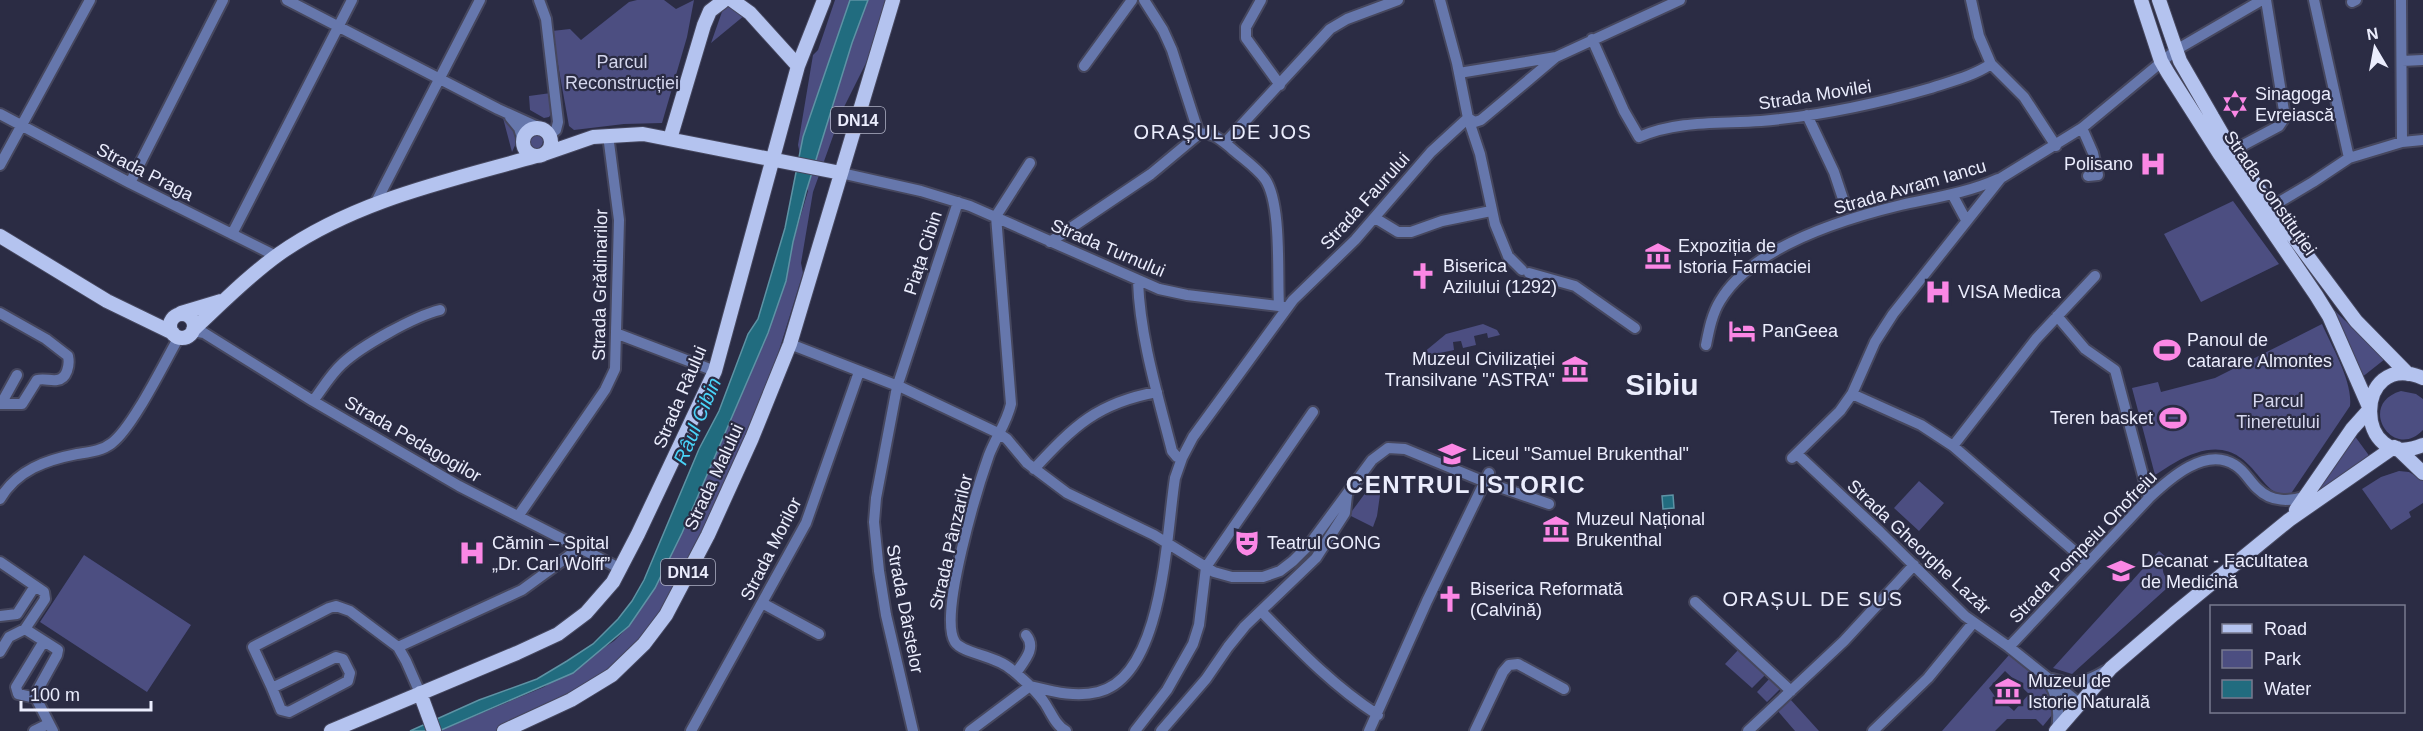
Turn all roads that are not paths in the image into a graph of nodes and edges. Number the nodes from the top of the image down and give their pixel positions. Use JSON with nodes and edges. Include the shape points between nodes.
{"nodes":[{"id":1,"x":90,"y":0,"type":"edge"},
{"id":2,"x":223,"y":0,"type":"edge"},
{"id":3,"x":287,"y":0,"type":"edge"},
{"id":4,"x":352,"y":0,"type":"edge"},
{"id":5,"x":480,"y":0,"type":"edge"},
{"id":6,"x":539,"y":0,"type":"edge"},
{"id":7,"x":725,"y":0,"type":"edge"},
{"id":8,"x":824,"y":0,"type":"edge"},
{"id":9,"x":893,"y":0,"type":"edge"},
{"id":10,"x":1132,"y":0,"type":"edge"},
{"id":11,"x":1144,"y":0,"type":"edge"},
{"id":12,"x":1261,"y":0,"type":"edge"},
{"id":13,"x":1398,"y":0,"type":"edge"},
{"id":14,"x":1440,"y":0,"type":"edge"},
{"id":15,"x":1679,"y":0,"type":"edge"},
{"id":16,"x":1971,"y":0,"type":"edge"},
{"id":17,"x":2141,"y":0,"type":"edge"},
{"id":18,"x":2159,"y":0,"type":"edge"},
{"id":19,"x":2264,"y":0,"type":"edge"},
{"id":20,"x":2314,"y":0,"type":"edge"},
{"id":21,"x":2401,"y":0,"type":"edge"},
{"id":22,"x":747,"y":6,"type":"edge"},
{"id":23,"x":339,"y":28,"type":"junction"},
{"id":24,"x":1592,"y":39,"type":"junction"},
{"id":25,"x":2176,"y":50,"type":"junction"},
{"id":26,"x":1556,"y":57,"type":"junction"},
{"id":27,"x":2423,"y":60,"type":"edge"},
{"id":28,"x":2161,"y":61,"type":"junction"},
{"id":29,"x":2402,"y":61,"type":"junction"},
{"id":30,"x":1991,"y":64,"type":"junction"},
{"id":31,"x":798,"y":66,"type":"junction"},
{"id":32,"x":1084,"y":66,"type":"dead end"},
{"id":33,"x":1460,"y":74,"type":"junction"},
{"id":34,"x":439,"y":79,"type":"junction"},
{"id":35,"x":1280,"y":85,"type":"junction"},
{"id":36,"x":503,"y":111,"type":"junction"},
{"id":37,"x":0,"y":114,"type":"edge"},
{"id":38,"x":1807,"y":115,"type":"junction"},
{"id":39,"x":1467,"y":118,"type":"junction"},
{"id":40,"x":21,"y":127,"type":"junction"},
{"id":41,"x":2082,"y":128,"type":"junction"},
{"id":42,"x":546,"y":132,"type":"junction"},
{"id":43,"x":1199,"y":134,"type":"junction"},
{"id":44,"x":608,"y":135,"type":"junction"},
{"id":45,"x":670,"y":139,"type":"junction"},
{"id":46,"x":581,"y":140,"type":"junction"},
{"id":47,"x":2423,"y":140,"type":"edge"},
{"id":48,"x":2402,"y":142,"type":"junction"},
{"id":49,"x":1225,"y":143,"type":"junction"},
{"id":50,"x":523,"y":144,"type":"junction"},
{"id":51,"x":2056,"y":146,"type":"junction"},
{"id":52,"x":2226,"y":152,"type":"junction"},
{"id":53,"x":540,"y":155,"type":"junction"},
{"id":54,"x":2349,"y":158,"type":"junction"},
{"id":55,"x":778,"y":159,"type":"junction"},
{"id":56,"x":1030,"y":163,"type":"dead end"},
{"id":57,"x":0,"y":165,"type":"edge"},
{"id":58,"x":497,"y":165,"type":"junction"},
{"id":59,"x":837,"y":172,"type":"junction"},
{"id":60,"x":2088,"y":176,"type":"dead end"},
{"id":61,"x":2001,"y":178,"type":"junction"},
{"id":62,"x":130,"y":183,"type":"junction"},
{"id":63,"x":1952,"y":194,"type":"junction"},
{"id":64,"x":958,"y":202,"type":"junction"},
{"id":65,"x":375,"y":204,"type":"junction"},
{"id":66,"x":2271,"y":207,"type":"junction"},
{"id":67,"x":1491,"y":211,"type":"junction"},
{"id":68,"x":1848,"y":213,"type":"junction"},
{"id":69,"x":996,"y":216,"type":"junction"},
{"id":70,"x":1375,"y":218,"type":"junction"},
{"id":71,"x":1966,"y":220,"type":"junction"},
{"id":72,"x":232,"y":234,"type":"junction"},
{"id":73,"x":0,"y":236,"type":"edge"},
{"id":74,"x":1050,"y":242,"type":"junction"},
{"id":75,"x":276,"y":256,"type":"junction"},
{"id":76,"x":2095,"y":276,"type":"dead end"},
{"id":77,"x":1138,"y":281,"type":"junction"},
{"id":78,"x":223,"y":301,"type":"junction"},
{"id":79,"x":1283,"y":307,"type":"junction"},
{"id":80,"x":440,"y":310,"type":"dead end"},
{"id":81,"x":0,"y":313,"type":"edge"},
{"id":82,"x":178,"y":314,"type":"junction"},
{"id":83,"x":2057,"y":316,"type":"junction"},
{"id":84,"x":141,"y":318,"type":"junction"},
{"id":85,"x":1635,"y":328,"type":"dead end"},
{"id":86,"x":193,"y":331,"type":"junction"},
{"id":87,"x":618,"y":334,"type":"junction"},
{"id":88,"x":176,"y":335,"type":"junction"},
{"id":89,"x":790,"y":344,"type":"junction"},
{"id":90,"x":1706,"y":345,"type":"dead end"},
{"id":91,"x":715,"y":371,"type":"junction"},
{"id":92,"x":859,"y":372,"type":"junction"},
{"id":93,"x":2416,"y":374,"type":"edge"},
{"id":94,"x":17,"y":375,"type":"dead end"},
{"id":95,"x":897,"y":387,"type":"junction"},
{"id":96,"x":1157,"y":392,"type":"junction"},
{"id":97,"x":1852,"y":394,"type":"junction"},
{"id":98,"x":313,"y":401,"type":"junction"},
{"id":99,"x":0,"y":404,"type":"edge"},
{"id":100,"x":2369,"y":409,"type":"junction"},
{"id":101,"x":1313,"y":412,"type":"dead end"},
{"id":102,"x":998,"y":433,"type":"junction"},
{"id":103,"x":2423,"y":445,"type":"edge"},
{"id":104,"x":1953,"y":446,"type":"junction"},
{"id":105,"x":2396,"y":447,"type":"junction"},
{"id":106,"x":1182,"y":458,"type":"junction"},
{"id":107,"x":1034,"y":469,"type":"junction"},
{"id":108,"x":2423,"y":473,"type":"edge"},
{"id":109,"x":1487,"y":478,"type":"junction"},
{"id":110,"x":1347,"y":492,"type":"junction"},
{"id":111,"x":2307,"y":495,"type":"junction"},
{"id":112,"x":2150,"y":498,"type":"junction"},
{"id":113,"x":0,"y":500,"type":"edge"},
{"id":114,"x":1549,"y":504,"type":"dead end"},
{"id":115,"x":519,"y":515,"type":"junction"},
{"id":116,"x":2289,"y":520,"type":"junction"},
{"id":117,"x":1166,"y":542,"type":"junction"},
{"id":118,"x":581,"y":547,"type":"junction"},
{"id":119,"x":0,"y":562,"type":"edge"},
{"id":120,"x":2088,"y":563,"type":"junction"},
{"id":121,"x":1914,"y":566,"type":"junction"},
{"id":122,"x":1206,"y":567,"type":"junction"},
{"id":123,"x":621,"y":569,"type":"junction"},
{"id":124,"x":35,"y":586,"type":"junction"},
{"id":125,"x":1695,"y":602,"type":"dead end"},
{"id":126,"x":762,"y":603,"type":"junction"},
{"id":127,"x":1261,"y":611,"type":"junction"},
{"id":128,"x":0,"y":616,"type":"edge"},
{"id":129,"x":1973,"y":623,"type":"junction"},
{"id":130,"x":25,"y":629,"type":"junction"},
{"id":131,"x":819,"y":634,"type":"dead end"},
{"id":132,"x":1026,"y":635,"type":"dead end"},
{"id":133,"x":44,"y":641,"type":"junction"},
{"id":134,"x":398,"y":647,"type":"junction"},
{"id":135,"x":2009,"y":647,"type":"junction"},
{"id":136,"x":0,"y":652,"type":"edge"},
{"id":137,"x":2111,"y":668,"type":"junction"},
{"id":138,"x":1016,"y":673,"type":"junction"},
{"id":139,"x":2046,"y":676,"type":"junction"},
{"id":140,"x":1030,"y":686,"type":"junction"},
{"id":141,"x":272,"y":688,"type":"junction"},
{"id":142,"x":1564,"y":689,"type":"dead end"},
{"id":143,"x":1791,"y":691,"type":"junction"},
{"id":144,"x":36,"y":698,"type":"junction"},
{"id":145,"x":421,"y":698,"type":"junction"},
{"id":146,"x":2079,"y":703,"type":"junction"},
{"id":147,"x":1378,"y":715,"type":"junction"},
{"id":148,"x":50,"y":727,"type":"edge"},
{"id":149,"x":520,"y":728,"type":"edge"},
{"id":150,"x":1063,"y":730,"type":"edge"},
{"id":151,"x":2056,"y":730,"type":"edge"},
{"id":152,"x":34,"y":731,"type":"edge"},
{"id":153,"x":332,"y":731,"type":"edge"},
{"id":154,"x":434,"y":731,"type":"edge"},
{"id":155,"x":504,"y":731,"type":"edge"},
{"id":156,"x":691,"y":731,"type":"edge"},
{"id":157,"x":913,"y":731,"type":"edge"},
{"id":158,"x":970,"y":731,"type":"edge"},
{"id":159,"x":1135,"y":731,"type":"edge"},
{"id":160,"x":1161,"y":731,"type":"edge"},
{"id":161,"x":1369,"y":731,"type":"edge"},
{"id":162,"x":1475,"y":731,"type":"edge"},
{"id":163,"x":1748,"y":731,"type":"edge"},
{"id":164,"x":1873,"y":731,"type":"edge"}],
"edges":[{"from":1,"to":40,"type":"street"},
{"from":2,"to":62,"type":"street"},
{"from":3,"to":23,"type":"street"},
{"from":4,"to":23,"type":"street"},
{"from":5,"to":34,"type":"street"},
{"from":6,"to":42,"type":"street","via":[[546,19],[558,126]]},
{"from":7,"to":22,"type":"main road"},
{"from":7,"to":45,"type":"main road","via":[[710,11],[704,25]]},
{"from":8,"to":31,"type":"main road","name":"Strada Râului"},
{"from":9,"to":59,"type":"main road","number":"DN14"},
{"from":10,"to":32,"type":"street"},
{"from":11,"to":43,"type":"street","via":[[1172,50]]},
{"from":12,"to":35,"type":"street","via":[[1246,27],[1246,38]]},
{"from":13,"to":35,"type":"street","via":[[1337,24]]},
{"from":14,"to":33,"type":"street"},
{"from":15,"to":24,"type":"street"},
{"from":16,"to":30,"type":"street","via":[[1982,46]]},
{"from":17,"to":28,"type":"main road","name":"Strada Constituției"},
{"from":18,"to":25,"type":"main road","name":"Strada Constituției"},
{"from":19,"to":25,"type":"street"},
{"from":19,"to":52,"type":"street","via":[[2285,117],[2279,126]]},
{"from":20,"to":54,"type":"street"},
{"from":21,"to":29,"type":"street"},
{"from":22,"to":31,"type":"main road"},
{"from":23,"to":34,"type":"street"},
{"from":23,"to":72,"type":"street"},
{"from":24,"to":26,"type":"street"},
{"from":24,"to":38,"type":"street","name":"Strada Movilei","via":[[1639,137],[1663,129],[1714,122]]},
{"from":25,"to":28,"type":"street"},
{"from":25,"to":52,"type":"main road","name":"Strada Constituției"},
{"from":26,"to":33,"type":"street"},
{"from":26,"to":39,"type":"street","via":[[1481,120]]},
{"from":27,"to":29,"type":"street"},
{"from":28,"to":41,"type":"street"},
{"from":28,"to":52,"type":"main road","name":"Strada Constituției"},
{"from":29,"to":48,"type":"street"},
{"from":30,"to":38,"type":"street","name":"Strada Movilei","via":[[1915,93]]},
{"from":30,"to":51,"type":"street","via":[[2024,97]]},
{"from":31,"to":55,"type":"main road","name":"Strada Râului"},
{"from":33,"to":39,"type":"street"},
{"from":34,"to":36,"type":"street"},
{"from":34,"to":65,"type":"street"},
{"from":35,"to":49,"type":"street"},
{"from":36,"to":42,"type":"street"},
{"from":36,"to":50,"type":"street","via":[[517,124]]},
{"from":37,"to":40,"type":"street","name":"Strada Praga"},
{"from":38,"to":68,"type":"street"},
{"from":39,"to":67,"type":"street","via":[[1478,148]]},
{"from":39,"to":70,"type":"street","name":"Strada Faurului"},
{"from":40,"to":57,"type":"street"},
{"from":40,"to":62,"type":"street","name":"Strada Praga"},
{"from":41,"to":51,"type":"street"},
{"from":41,"to":60,"type":"street","via":[[2098,175]]},
{"from":42,"to":46,"type":"main road"},
{"from":42,"to":50,"type":"main road","via":[[533,128],[526,132]]},
{"from":42,"to":53,"type":"main road","via":[[550,147]]},
{"from":43,"to":49,"type":"street","via":[[1211,134]]},
{"from":43,"to":74,"type":"street","via":[[1151,174]]},
{"from":44,"to":45,"type":"main road","name":"Piața Cibin","via":[[643,134]]},
{"from":44,"to":46,"type":"main road","name":"Piața Cibin"},
{"from":44,"to":87,"type":"street","name":"Strada Grădinarilor","via":[[619,220]]},
{"from":45,"to":55,"type":"main road","name":"Piața Cibin"},
{"from":46,"to":53,"type":"main road"},
{"from":47,"to":48,"type":"street"},
{"from":48,"to":54,"type":"street"},
{"from":49,"to":79,"type":"street","via":[[1261,174],[1270,188]]},
{"from":50,"to":53,"type":"main road","via":[[528,153]]},
{"from":50,"to":58,"type":"main road"},
{"from":51,"to":61,"type":"street"},
{"from":52,"to":66,"type":"main road","name":"Strada Constituției"},
{"from":52,"to":100,"type":"main road","name":"Strada Constituției","via":[[2329,316]]},
{"from":53,"to":58,"type":"main road"},
{"from":54,"to":66,"type":"street"},
{"from":55,"to":59,"type":"main road","name":"Piața Cibin"},
{"from":55,"to":91,"type":"main road","name":"Strada Râului"},
{"from":56,"to":69,"type":"street"},
{"from":58,"to":65,"type":"main road"},
{"from":59,"to":64,"type":"street","name":"Piața Cibin"},
{"from":59,"to":89,"type":"main road","name":"Strada Malului","number":"DN14","via":[[836,190]]},
{"from":61,"to":63,"type":"street","name":"Strada Avram Iancu"},
{"from":61,"to":71,"type":"street"},
{"from":62,"to":72,"type":"street","name":"Strada Praga"},
{"from":63,"to":68,"type":"street","name":"Strada Avram Iancu"},
{"from":63,"to":71,"type":"street"},
{"from":64,"to":69,"type":"street","name":"Strada Turnului"},
{"from":64,"to":95,"type":"street","name":"Piața Cibin"},
{"from":65,"to":75,"type":"main road"},
{"from":66,"to":93,"type":"main road","name":"Strada Constituției","via":[[2356,321]]},
{"from":67,"to":70,"type":"street","via":[[1411,232],[1398,232]]},
{"from":67,"to":85,"type":"street","via":[[1512,261],[1526,272],[1575,285]]},
{"from":68,"to":90,"type":"street","name":"Strada Avram Iancu","via":[[1753,264],[1719,303]]},
{"from":69,"to":74,"type":"street","name":"Strada Turnului"},
{"from":69,"to":102,"type":"street","name":"Strada Pânzarilor","via":[[1011,396],[1007,417]]},
{"from":70,"to":79,"type":"street","name":"Strada Faurului"},
{"from":71,"to":97,"type":"street","via":[[1883,329]]},
{"from":72,"to":75,"type":"street","name":"Strada Praga"},
{"from":73,"to":84,"type":"main road"},
{"from":74,"to":77,"type":"street","name":"Strada Turnului"},
{"from":75,"to":78,"type":"main road"},
{"from":76,"to":83,"type":"street"},
{"from":77,"to":79,"type":"street","name":"Strada Turnului","via":[[1179,293]]},
{"from":77,"to":96,"type":"street"},
{"from":78,"to":82,"type":"main road"},
{"from":78,"to":86,"type":"main road"},
{"from":79,"to":106,"type":"street","name":"Strada Faurului"},
{"from":80,"to":98,"type":"street","via":[[411,320],[348,358]]},
{"from":81,"to":99,"type":"street","via":[[68,356],[69,369],[58,381],[39,378],[22,404]]},
{"from":82,"to":84,"type":"main road","via":[[160,319]]},
{"from":82,"to":86,"type":"main road","via":[[191,318]]},
{"from":82,"to":88,"type":"main road","via":[[170,326]]},
{"from":83,"to":104,"type":"street"},
{"from":83,"to":112,"type":"street","via":[[2085,349],[2115,370]]},
{"from":84,"to":88,"type":"main road"},
{"from":86,"to":88,"type":"main road","via":[[187,336]]},
{"from":86,"to":98,"type":"street","name":"Strada Pedagogilor","via":[[204,333]]},
{"from":87,"to":91,"type":"street"},
{"from":87,"to":115,"type":"street","name":"Strada Grădinarilor","via":[[610,381]]},
{"from":88,"to":113,"type":"street","via":[[128,424],[112,443],[93,452],[30,468]]},
{"from":89,"to":92,"type":"street"},
{"from":89,"to":149,"type":"main road","name":"Strada Malului","number":"DN14","via":[[708,535],[666,615],[644,644],[605,679]]},
{"from":91,"to":123,"type":"main road","name":"Strada Râului"},
{"from":92,"to":95,"type":"street"},
{"from":92,"to":126,"type":"street","name":"Strada Morilor","via":[[812,510]]},
{"from":93,"to":100,"type":"main road","via":[[2392,377],[2382,383],[2372,396]]},
{"from":94,"to":99,"type":"street"},
{"from":95,"to":102,"type":"street"},
{"from":95,"to":157,"type":"street","name":"Strada Dârstelor","via":[[876,498],[875,545],[886,615]]},
{"from":96,"to":106,"type":"street","via":[[1172,451]]},
{"from":96,"to":107,"type":"street","via":[[1097,411]]},
{"from":97,"to":104,"type":"street","via":[[1921,425]]},
{"from":97,"to":121,"type":"street","name":"Strada Gheorghe Lazăr","via":[[1794,456]]},
{"from":98,"to":115,"type":"street","name":"Strada Pedagogilor","via":[[459,486]]},
{"from":100,"to":105,"type":"main road","name":"Strada Constituției","via":[[2375,433]]},
{"from":100,"to":111,"type":"main road"},
{"from":101,"to":122,"type":"street"},
{"from":102,"to":107,"type":"street"},
{"from":102,"to":138,"type":"street","name":"Strada Pânzarilor","via":[[971,511],[950,624],[957,645],[998,660]]},
{"from":103,"to":105,"type":"main road"},
{"from":104,"to":120,"type":"street"},
{"from":105,"to":108,"type":"main road","name":"Strada Constituției"},
{"from":105,"to":116,"type":"main road"},
{"from":106,"to":117,"type":"street","name":"Strada Faurului","via":[[1175,478]]},
{"from":107,"to":117,"type":"street","via":[[1080,501]]},
{"from":109,"to":110,"type":"street","via":[[1405,448],[1394,448],[1377,455]]},
{"from":109,"to":114,"type":"street"},
{"from":109,"to":147,"type":"street","via":[[1427,601]]},
{"from":110,"to":122,"type":"street","via":[[1305,550],[1280,571],[1243,578]]},
{"from":110,"to":127,"type":"street","via":[[1345,513],[1324,546]]},
{"from":111,"to":112,"type":"street","name":"Strada Pompeiu Onofreiu","via":[[2286,501],[2274,498],[2260,491],[2229,461],[2214,459],[2175,477]]},
{"from":111,"to":116,"type":"main road"},
{"from":112,"to":120,"type":"street","name":"Strada Pompeiu Onofreiu"},
{"from":115,"to":118,"type":"street","name":"Strada Pedagogilor"},
{"from":116,"to":137,"type":"main road"},
{"from":117,"to":122,"type":"street"},
{"from":117,"to":140,"type":"street","name":"Strada Faurului","via":[[1150,634],[1142,654],[1125,676],[1104,690],[1086,694]]},
{"from":118,"to":123,"type":"street","name":"Strada Pedagogilor"},
{"from":118,"to":134,"type":"street","via":[[540,579],[513,594]]},
{"from":119,"to":124,"type":"street"},
{"from":120,"to":135,"type":"street","name":"Strada Pompeiu Onofreiu"},
{"from":121,"to":129,"type":"street","name":"Strada Gheorghe Lazăr"},
{"from":121,"to":143,"type":"street"},
{"from":122,"to":159,"type":"street","via":[[1193,644],[1172,683]]},
{"from":123,"to":145,"type":"main road","name":"Strada Râului","via":[[600,599],[558,634]]},
{"from":124,"to":128,"type":"street","via":[[17,614]]},
{"from":124,"to":130,"type":"street","via":[[45,599]]},
{"from":125,"to":143,"type":"street"},
{"from":126,"to":131,"type":"street"},
{"from":126,"to":156,"type":"street","name":"Strada Morilor"},
{"from":127,"to":147,"type":"street","via":[[1311,664]]},
{"from":127,"to":160,"type":"street"},
{"from":129,"to":135,"type":"street","name":"Strada Gheorghe Lazăr"},
{"from":129,"to":164,"type":"street","via":[[1928,678]]},
{"from":130,"to":133,"type":"street"},
{"from":130,"to":136,"type":"street","via":[[9,637]]},
{"from":132,"to":138,"type":"street","via":[[1030,649]]},
{"from":133,"to":144,"type":"street","via":[[58,650]]},
{"from":133,"to":144,"type":"street","via":[[16,687],[18,694]]},
{"from":134,"to":141,"type":"street","via":[[350,611],[329,608],[253,647]]},
{"from":134,"to":145,"type":"street"},
{"from":135,"to":139,"type":"street","name":"Strada Gheorghe Lazăr"},
{"from":137,"to":139,"type":"street","via":[[2072,684]]},
{"from":137,"to":146,"type":"main road"},
{"from":138,"to":140,"type":"street","name":"Strada Pânzarilor"},
{"from":139,"to":146,"type":"street","name":"Strada Gheorghe Lazăr"},
{"from":139,"to":151,"type":"street","via":[[2058,701]]},
{"from":140,"to":150,"type":"street","name":"Strada Pânzarilor"},
{"from":140,"to":158,"type":"street"},
{"from":141,"to":141,"type":"street","via":[[281,710],[289,712],[345,684],[350,673],[343,659],[336,657]]},
{"from":142,"to":162,"type":"street","via":[[1518,664],[1509,665]]},
{"from":143,"to":163,"type":"street"},
{"from":144,"to":148,"type":"street"},
{"from":145,"to":153,"type":"main road","name":"Strada Râului"},
{"from":145,"to":154,"type":"main road"},
{"from":146,"to":151,"type":"main road"},
{"from":147,"to":161,"type":"street"},
{"from":148,"to":152,"type":"street"},
{"from":149,"to":155,"type":"main road","name":"Strada Malului","number":"DN14"}]}
